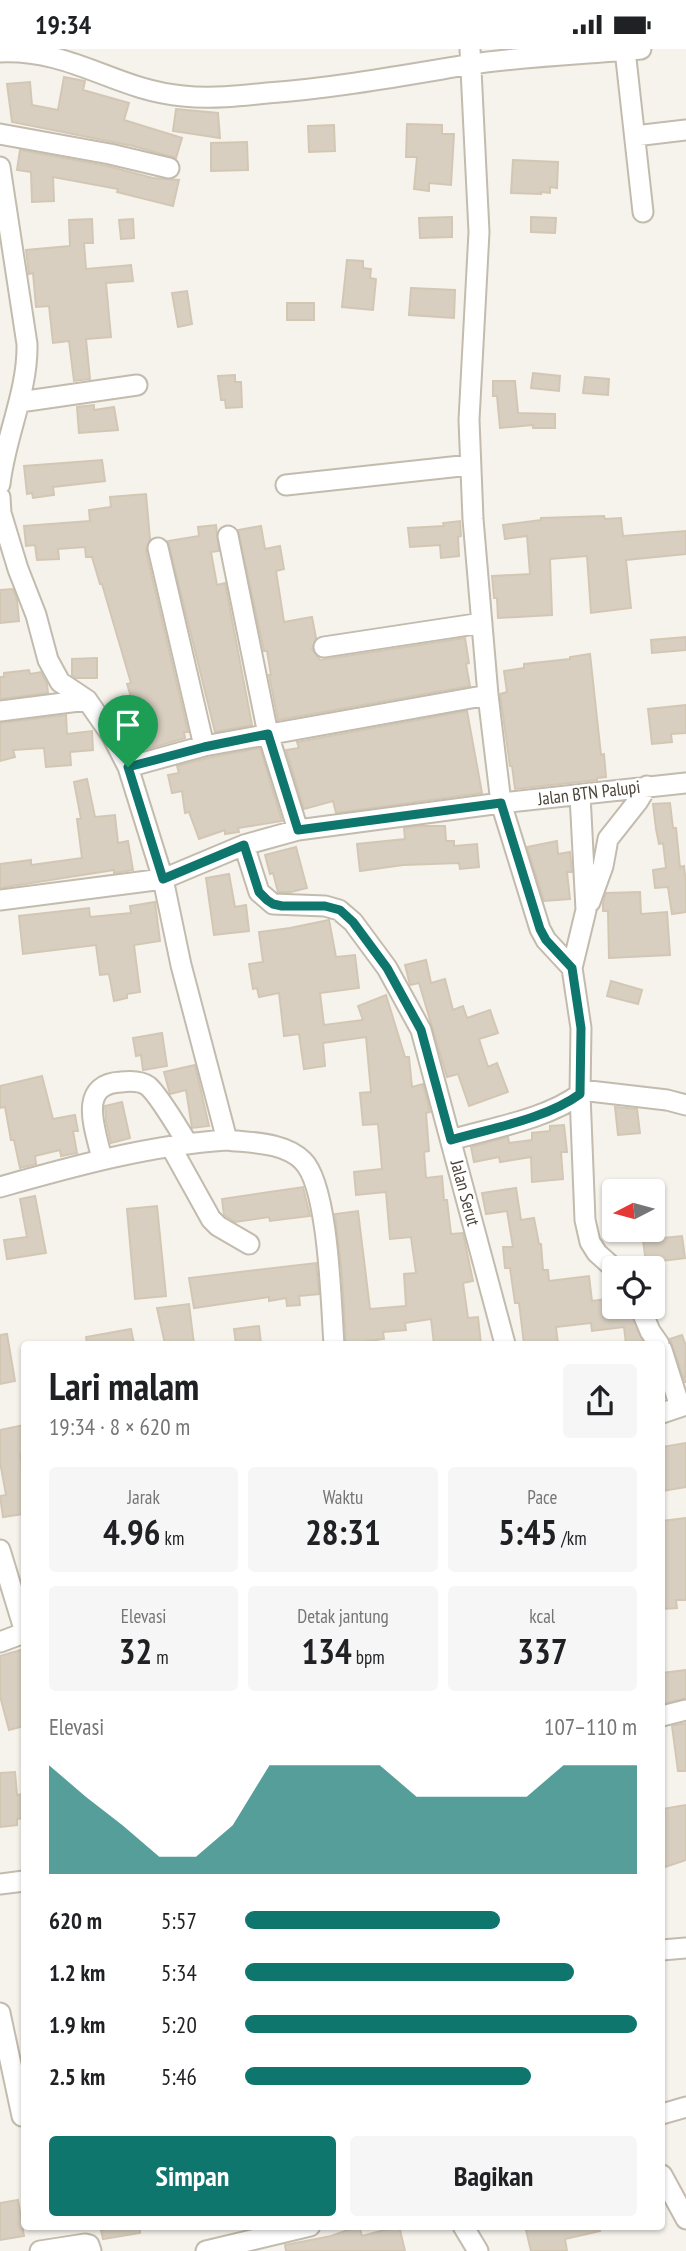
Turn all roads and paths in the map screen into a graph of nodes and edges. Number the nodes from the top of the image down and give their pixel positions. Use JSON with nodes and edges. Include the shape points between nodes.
{"nodes":[{"id":1,"x":633,"y":50,"type":"edge"},
{"id":2,"x":0,"y":52,"type":"edge"},
{"id":3,"x":470,"y":57,"type":"edge"},
{"id":4,"x":686,"y":130,"type":"edge"},
{"id":5,"x":0,"y":134,"type":"edge"},
{"id":6,"x":635,"y":136,"type":"junction"},
{"id":7,"x":0,"y":167,"type":"edge"},
{"id":8,"x":169,"y":168,"type":"dead end"},
{"id":9,"x":643,"y":212,"type":"dead end"},
{"id":10,"x":5,"y":237,"type":"edge"},
{"id":11,"x":137,"y":385,"type":"dead end"},
{"id":12,"x":20,"y":402,"type":"junction"},
{"id":13,"x":470,"y":465,"type":"junction"},
{"id":14,"x":0,"y":484,"type":"edge"},
{"id":15,"x":286,"y":485,"type":"dead end"},
{"id":16,"x":0,"y":497,"type":"edge"},
{"id":17,"x":228,"y":536,"type":"dead end"},
{"id":18,"x":158,"y":548,"type":"dead end"},
{"id":19,"x":482,"y":622,"type":"junction"},
{"id":20,"x":324,"y":647,"type":"dead end"},
{"id":21,"x":488,"y":695,"type":"junction"},
{"id":22,"x":87,"y":700,"type":"junction"},
{"id":23,"x":0,"y":711,"type":"edge"},
{"id":24,"x":268,"y":734,"type":"junction"},
{"id":25,"x":204,"y":747,"type":"junction"},
{"id":26,"x":128,"y":767,"type":"junction"},
{"id":27,"x":686,"y":783,"type":"edge"},
{"id":28,"x":647,"y":786,"type":"junction"},
{"id":29,"x":582,"y":795,"type":"junction"},
{"id":30,"x":501,"y":803,"type":"junction"},
{"id":31,"x":298,"y":830,"type":"junction"},
{"id":32,"x":608,"y":839,"type":"junction"},
{"id":33,"x":244,"y":845,"type":"junction"},
{"id":34,"x":163,"y":879,"type":"junction"},
{"id":35,"x":0,"y":900,"type":"edge"},
{"id":36,"x":586,"y":910,"type":"junction"},
{"id":37,"x":572,"y":968,"type":"junction"},
{"id":38,"x":581,"y":1092,"type":"junction"},
{"id":39,"x":686,"y":1105,"type":"edge"},
{"id":40,"x":227,"y":1140,"type":"junction"},
{"id":41,"x":451,"y":1140,"type":"junction"},
{"id":42,"x":180,"y":1145,"type":"junction"},
{"id":43,"x":102,"y":1160,"type":"junction"},
{"id":44,"x":0,"y":1187,"type":"edge"},
{"id":45,"x":249,"y":1244,"type":"dead end"},
{"id":46,"x":602,"y":1257,"type":"edge"},
{"id":47,"x":645,"y":1319,"type":"edge"},
{"id":48,"x":334,"y":1341,"type":"edge"},
{"id":49,"x":504,"y":1341,"type":"edge"},
{"id":50,"x":657,"y":1341,"type":"edge"},
{"id":51,"x":665,"y":1363,"type":"edge"},
{"id":52,"x":676,"y":1409,"type":"edge"},
{"id":53,"x":0,"y":1550,"type":"edge"},
{"id":54,"x":21,"y":1621,"type":"edge"},
{"id":55,"x":21,"y":1632,"type":"edge"},
{"id":56,"x":0,"y":1641,"type":"edge"},
{"id":57,"x":686,"y":1710,"type":"edge"},
{"id":58,"x":665,"y":1715,"type":"edge"},
{"id":59,"x":21,"y":1881,"type":"edge"},
{"id":60,"x":0,"y":1884,"type":"edge"},
{"id":61,"x":686,"y":1948,"type":"edge"},
{"id":62,"x":665,"y":1950,"type":"edge"},
{"id":63,"x":0,"y":2013,"type":"edge"},
{"id":64,"x":4,"y":2047,"type":"edge"},
{"id":65,"x":686,"y":2107,"type":"edge"},
{"id":66,"x":21,"y":2112,"type":"edge"},
{"id":67,"x":665,"y":2113,"type":"edge"},
{"id":68,"x":665,"y":2180,"type":"edge"},
{"id":69,"x":686,"y":2219,"type":"edge"},
{"id":70,"x":293,"y":2230,"type":"edge"},
{"id":71,"x":465,"y":2230,"type":"edge"},
{"id":72,"x":40,"y":2251,"type":"edge"},
{"id":73,"x":91,"y":2251,"type":"edge"},
{"id":74,"x":206,"y":2251,"type":"edge"},
{"id":75,"x":478,"y":2251,"type":"edge"}],
"edges":[{"from":1,"to":3,"type":"street"},
{"from":1,"to":6,"type":"street"},
{"from":2,"to":3,"type":"street","via":[[33,49],[152,90],[222,97],[306,90]]},
{"from":3,"to":13,"type":"street","via":[[479,232]]},
{"from":4,"to":6,"type":"street"},
{"from":5,"to":8,"type":"street"},
{"from":6,"to":9,"type":"street"},
{"from":7,"to":10,"type":"street"},
{"from":10,"to":12,"type":"street","via":[[27,344]]},
{"from":11,"to":12,"type":"street"},
{"from":12,"to":14,"type":"street"},
{"from":13,"to":15,"type":"street"},
{"from":13,"to":19,"type":"street"},
{"from":16,"to":22,"type":"street","via":[[11,547],[48,660],[60,682]]},
{"from":17,"to":24,"type":"street"},
{"from":18,"to":25,"type":"street"},
{"from":19,"to":20,"type":"street"},
{"from":19,"to":21,"type":"street"},
{"from":21,"to":24,"type":"street"},
{"from":21,"to":30,"type":"street"},
{"from":22,"to":23,"type":"street"},
{"from":22,"to":26,"type":"street"},
{"from":24,"to":25,"type":"street"},
{"from":24,"to":31,"type":"street"},
{"from":25,"to":26,"type":"street"},
{"from":26,"to":34,"type":"street"},
{"from":27,"to":28,"type":"street","name":"Jalan BTN Palupi"},
{"from":28,"to":29,"type":"street","name":"Jalan BTN Palupi"},
{"from":28,"to":32,"type":"street"},
{"from":29,"to":30,"type":"street","name":"Jalan BTN Palupi"},
{"from":29,"to":32,"type":"street"},
{"from":29,"to":36,"type":"street"},
{"from":30,"to":31,"type":"street","name":"Jalan BTN Palupi"},
{"from":30,"to":37,"type":"street","via":[[540,929]]},
{"from":31,"to":33,"type":"street","name":"Jalan BTN Palupi"},
{"from":32,"to":36,"type":"street"},
{"from":33,"to":34,"type":"street","name":"Jalan BTN Palupi"},
{"from":33,"to":41,"type":"street","name":"Jalan Serut","via":[[259,892],[267,900],[282,906],[340,910],[387,968],[421,1030]]},
{"from":34,"to":35,"type":"street","name":"Jalan BTN Palupi"},
{"from":34,"to":40,"type":"street"},
{"from":36,"to":37,"type":"street"},
{"from":37,"to":38,"type":"street","via":[[581,1028]]},
{"from":38,"to":39,"type":"street"},
{"from":38,"to":41,"type":"street","via":[[524,1119]]},
{"from":38,"to":46,"type":"street","via":[[585,1220],[590,1242]]},
{"from":40,"to":42,"type":"street"},
{"from":40,"to":48,"type":"street","via":[[281,1147],[303,1161],[313,1177],[324,1218]]},
{"from":41,"to":49,"type":"street","name":"Jalan Serut"},
{"from":42,"to":43,"type":"street"},
{"from":42,"to":43,"type":"street","via":[[149,1087],[130,1081],[107,1084],[92,1103]]},
{"from":42,"to":45,"type":"street","via":[[211,1219]]},
{"from":43,"to":44,"type":"street"},
{"from":47,"to":50,"type":"street"},
{"from":51,"to":52,"type":"street"},
{"from":53,"to":54,"type":"street"},
{"from":55,"to":56,"type":"street"},
{"from":57,"to":58,"type":"street"},
{"from":59,"to":60,"type":"street"},
{"from":61,"to":62,"type":"street"},
{"from":63,"to":64,"type":"street"},
{"from":64,"to":66,"type":"street"},
{"from":65,"to":67,"type":"street"},
{"from":68,"to":69,"type":"street"},
{"from":70,"to":74,"type":"street"},
{"from":71,"to":75,"type":"street"},
{"from":72,"to":73,"type":"street","via":[[85,2244]]}]}
